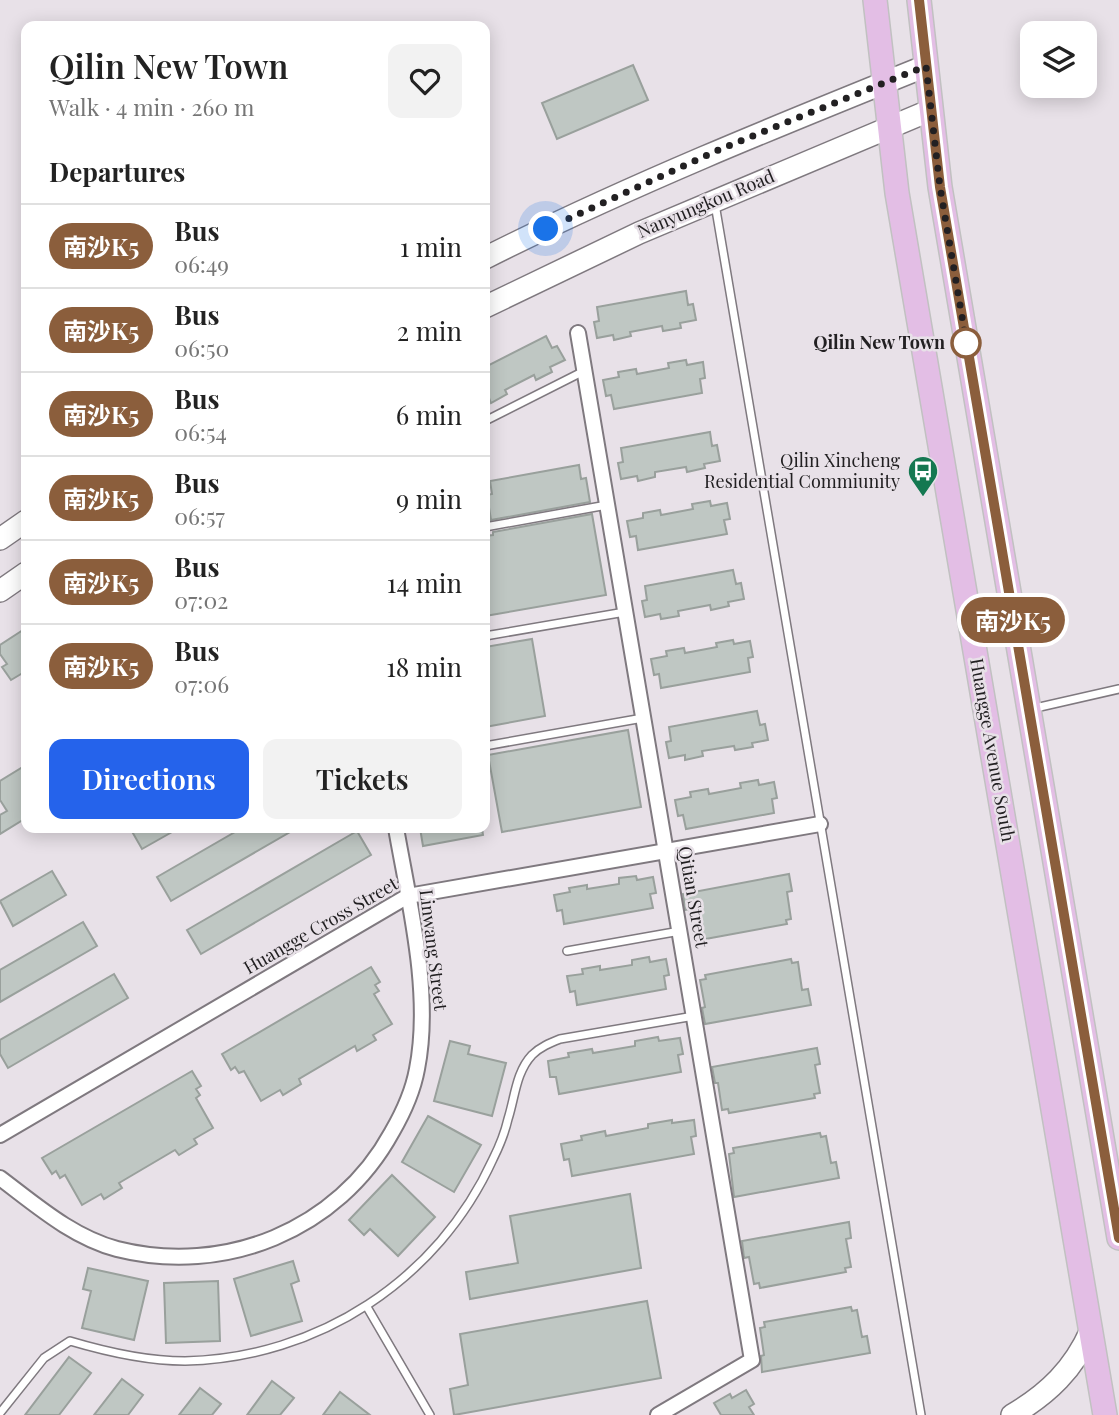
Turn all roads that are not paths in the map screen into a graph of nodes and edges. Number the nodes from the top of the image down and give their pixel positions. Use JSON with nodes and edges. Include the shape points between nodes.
{"nodes":[{"id":1,"x":876,"y":0,"type":"edge"},
{"id":2,"x":919,"y":0,"type":"edge"},
{"id":3,"x":926,"y":66,"type":"junction"},
{"id":4,"x":884,"y":83,"type":"junction"},
{"id":5,"x":931,"y":110,"type":"junction"},
{"id":6,"x":889,"y":127,"type":"junction"},
{"id":7,"x":715,"y":199,"type":"junction"},
{"id":8,"x":490,"y":256,"type":"edge"},
{"id":9,"x":490,"y":305,"type":"edge"},
{"id":10,"x":578,"y":333,"type":"dead end"},
{"id":11,"x":585,"y":371,"type":"junction"},
{"id":12,"x":490,"y":418,"type":"edge"},
{"id":13,"x":607,"y":505,"type":"junction"},
{"id":14,"x":21,"y":521,"type":"edge"},
{"id":15,"x":21,"y":524,"type":"edge"},
{"id":16,"x":0,"y":525,"type":"edge"},
{"id":17,"x":490,"y":526,"type":"edge"},
{"id":18,"x":0,"y":539,"type":"edge"},
{"id":19,"x":21,"y":576,"type":"edge"},
{"id":20,"x":0,"y":591,"type":"edge"},
{"id":21,"x":625,"y":611,"type":"junction"},
{"id":22,"x":490,"y":635,"type":"edge"},
{"id":23,"x":1119,"y":688,"type":"edge"},
{"id":24,"x":1028,"y":709,"type":"junction"},
{"id":25,"x":643,"y":718,"type":"junction"},
{"id":26,"x":490,"y":745,"type":"edge"},
{"id":27,"x":820,"y":824,"type":"junction"},
{"id":28,"x":397,"y":833,"type":"edge"},
{"id":29,"x":666,"y":851,"type":"junction"},
{"id":30,"x":408,"y":896,"type":"junction"},
{"id":31,"x":680,"y":931,"type":"junction"},
{"id":32,"x":567,"y":951,"type":"dead end"},
{"id":33,"x":694,"y":1016,"type":"junction"},
{"id":34,"x":0,"y":1135,"type":"edge"},
{"id":35,"x":0,"y":1178,"type":"edge"},
{"id":36,"x":1114,"y":1183,"type":"edge"},
{"id":37,"x":1119,"y":1238,"type":"edge"},
{"id":38,"x":367,"y":1307,"type":"junction"},
{"id":39,"x":1091,"y":1330,"type":"junction"},
{"id":40,"x":0,"y":1413,"type":"edge"},
{"id":41,"x":430,"y":1415,"type":"edge"},
{"id":42,"x":658,"y":1415,"type":"edge"},
{"id":43,"x":920,"y":1415,"type":"edge"},
{"id":44,"x":1012,"y":1415,"type":"edge"},
{"id":45,"x":1105,"y":1415,"type":"edge"}],
"edges":[{"from":1,"to":4,"type":"main road","name":"Huangge Avenue South"},
{"from":2,"to":3,"type":"main road"},
{"from":3,"to":4,"type":"main road"},
{"from":3,"to":5,"type":"main road"},
{"from":4,"to":6,"type":"main road","name":"Huangge Avenue South"},
{"from":4,"to":8,"type":"main road","via":[[621,193]]},
{"from":5,"to":6,"type":"main road","name":"Nanyungkou Road"},
{"from":5,"to":24,"type":"main road"},
{"from":6,"to":7,"type":"main road","name":"Nanyungkou Road"},
{"from":6,"to":39,"type":"main road","name":"Huangge Avenue South","via":[[901,220]]},
{"from":7,"to":9,"type":"main road","name":"Nanyungkou Road"},
{"from":7,"to":27,"type":"lane"},
{"from":10,"to":11,"type":"street","name":"Qitian Street"},
{"from":11,"to":12,"type":"lane"},
{"from":11,"to":13,"type":"street","name":"Qitian Street"},
{"from":13,"to":17,"type":"lane"},
{"from":13,"to":21,"type":"street","name":"Qitian Street"},
{"from":14,"to":16,"type":"main road"},
{"from":15,"to":18,"type":"main road"},
{"from":19,"to":20,"type":"main road"},
{"from":21,"to":22,"type":"lane"},
{"from":21,"to":25,"type":"street","name":"Qitian Street"},
{"from":23,"to":24,"type":"lane"},
{"from":24,"to":36,"type":"main road"},
{"from":25,"to":26,"type":"lane"},
{"from":25,"to":29,"type":"street","name":"Qitian Street"},
{"from":27,"to":29,"type":"street","name":"Huangge Cross Street"},
{"from":27,"to":43,"type":"lane"},
{"from":28,"to":30,"type":"street","name":"Linwang Street"},
{"from":29,"to":30,"type":"street","name":"Huangge Cross Street"},
{"from":29,"to":31,"type":"street","name":"Qitian Street"},
{"from":30,"to":34,"type":"street","name":"Huangge Cross Street"},
{"from":30,"to":35,"type":"street","name":"Linwang Street","via":[[421,984],[423,1027],[417,1070],[383,1150],[355,1184],[322,1212],[285,1234],[244,1250],[158,1257],[74,1233]]},
{"from":31,"to":32,"type":"lane"},
{"from":31,"to":33,"type":"street","name":"Qitian Street"},
{"from":33,"to":38,"type":"lane","via":[[560,1039],[533,1055],[523,1068],[508,1121],[476,1193],[428,1256]]},
{"from":33,"to":42,"type":"street","name":"Qitian Street","via":[[752,1360]]},
{"from":36,"to":37,"type":"main road"},
{"from":38,"to":40,"type":"lane","via":[[297,1341],[222,1359],[145,1359],[70,1341],[44,1358]]},
{"from":38,"to":41,"type":"lane"},
{"from":39,"to":44,"type":"main road","via":[[1066,1373]]},
{"from":39,"to":45,"type":"main road","name":"Huangge Avenue South"}]}
